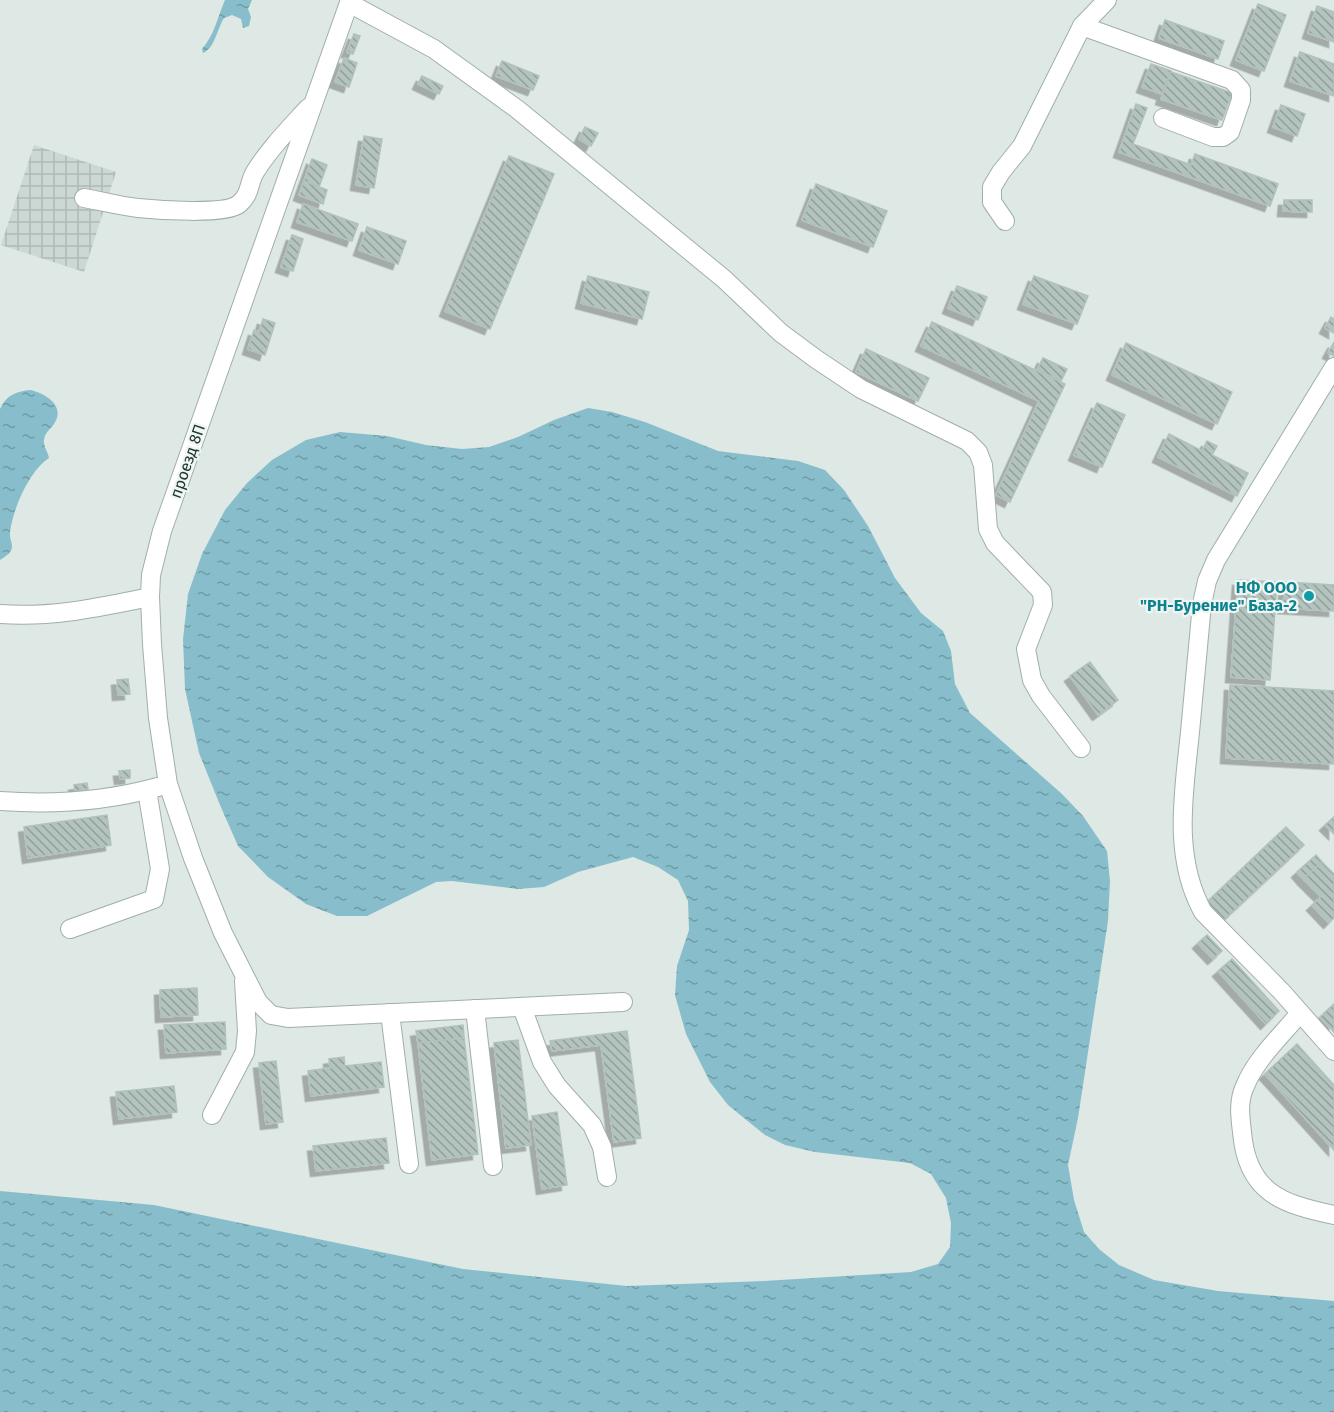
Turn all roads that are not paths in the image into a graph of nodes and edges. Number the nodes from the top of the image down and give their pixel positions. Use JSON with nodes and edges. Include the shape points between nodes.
{"nodes":[{"id":1,"x":1107,"y":0,"type":"edge"},
{"id":2,"x":349,"y":2,"type":"edge"},
{"id":3,"x":1082,"y":26,"type":"junction"},
{"id":4,"x":314,"y":102,"type":"junction"},
{"id":5,"x":1163,"y":118,"type":"dead end"},
{"id":6,"x":84,"y":198,"type":"dead end"},
{"id":7,"x":1005,"y":221,"type":"dead end"},
{"id":8,"x":1334,"y":367,"type":"edge"},
{"id":9,"x":150,"y":597,"type":"junction"},
{"id":10,"x":0,"y":614,"type":"edge"},
{"id":11,"x":1081,"y":748,"type":"dead end"},
{"id":12,"x":168,"y":784,"type":"junction"},
{"id":13,"x":147,"y":790,"type":"junction"},
{"id":14,"x":0,"y":801,"type":"edge"},
{"id":15,"x":70,"y":929,"type":"dead end"},
{"id":16,"x":243,"y":973,"type":"junction"},
{"id":17,"x":624,"y":1002,"type":"dead end"},
{"id":18,"x":522,"y":1007,"type":"junction"},
{"id":19,"x":474,"y":1009,"type":"junction"},
{"id":20,"x":390,"y":1013,"type":"junction"},
{"id":21,"x":1300,"y":1014,"type":"junction"},
{"id":22,"x":1334,"y":1051,"type":"edge"},
{"id":23,"x":212,"y":1115,"type":"dead end"},
{"id":24,"x":409,"y":1164,"type":"dead end"},
{"id":25,"x":493,"y":1166,"type":"dead end"},
{"id":26,"x":608,"y":1177,"type":"dead end"},
{"id":27,"x":1334,"y":1215,"type":"edge"}],
"edges":[{"from":1,"to":3,"type":"street"},
{"from":2,"to":4,"type":"street","name":"проезд 8П"},
{"from":2,"to":11,"type":"street","via":[[434,49],[517,109],[816,359],[861,389],[967,441],[978,452],[983,465],[988,529],[995,543],[1042,592],[1043,605],[1026,649],[1032,680]]},
{"from":3,"to":5,"type":"street","via":[[1232,80],[1241,90],[1230,132],[1223,137],[1213,137]]},
{"from":3,"to":7,"type":"street","via":[[1022,146],[992,188],[992,202]]},
{"from":4,"to":6,"type":"street","via":[[273,146],[254,175],[248,195],[236,206],[179,211]]},
{"from":4,"to":9,"type":"street","name":"проезд 8П","via":[[162,531]]},
{"from":8,"to":21,"type":"street","via":[[1216,560],[1208,581],[1202,604],[1182,814],[1186,868],[1203,912]]},
{"from":9,"to":10,"type":"street","via":[[74,612]]},
{"from":9,"to":12,"type":"street","name":"проезд 8П","via":[[158,717]]},
{"from":12,"to":13,"type":"street"},
{"from":12,"to":16,"type":"street","name":"проезд 8П","via":[[193,858]]},
{"from":13,"to":14,"type":"street","via":[[86,801]]},
{"from":13,"to":15,"type":"street","via":[[160,869],[154,899]]},
{"from":16,"to":20,"type":"street","name":"проезд 8П","via":[[258,1002],[270,1015],[288,1018]]},
{"from":16,"to":23,"type":"street","via":[[247,1031],[244,1052]]},
{"from":17,"to":18,"type":"street"},
{"from":18,"to":19,"type":"street"},
{"from":18,"to":26,"type":"street","via":[[542,1062],[557,1086],[592,1125],[602,1147]]},
{"from":19,"to":20,"type":"street"},
{"from":19,"to":25,"type":"street"},
{"from":20,"to":24,"type":"street"},
{"from":21,"to":22,"type":"street"},
{"from":21,"to":27,"type":"street","via":[[1254,1068],[1244,1088],[1239,1108],[1243,1147],[1250,1169],[1264,1189],[1301,1208]]}]}
